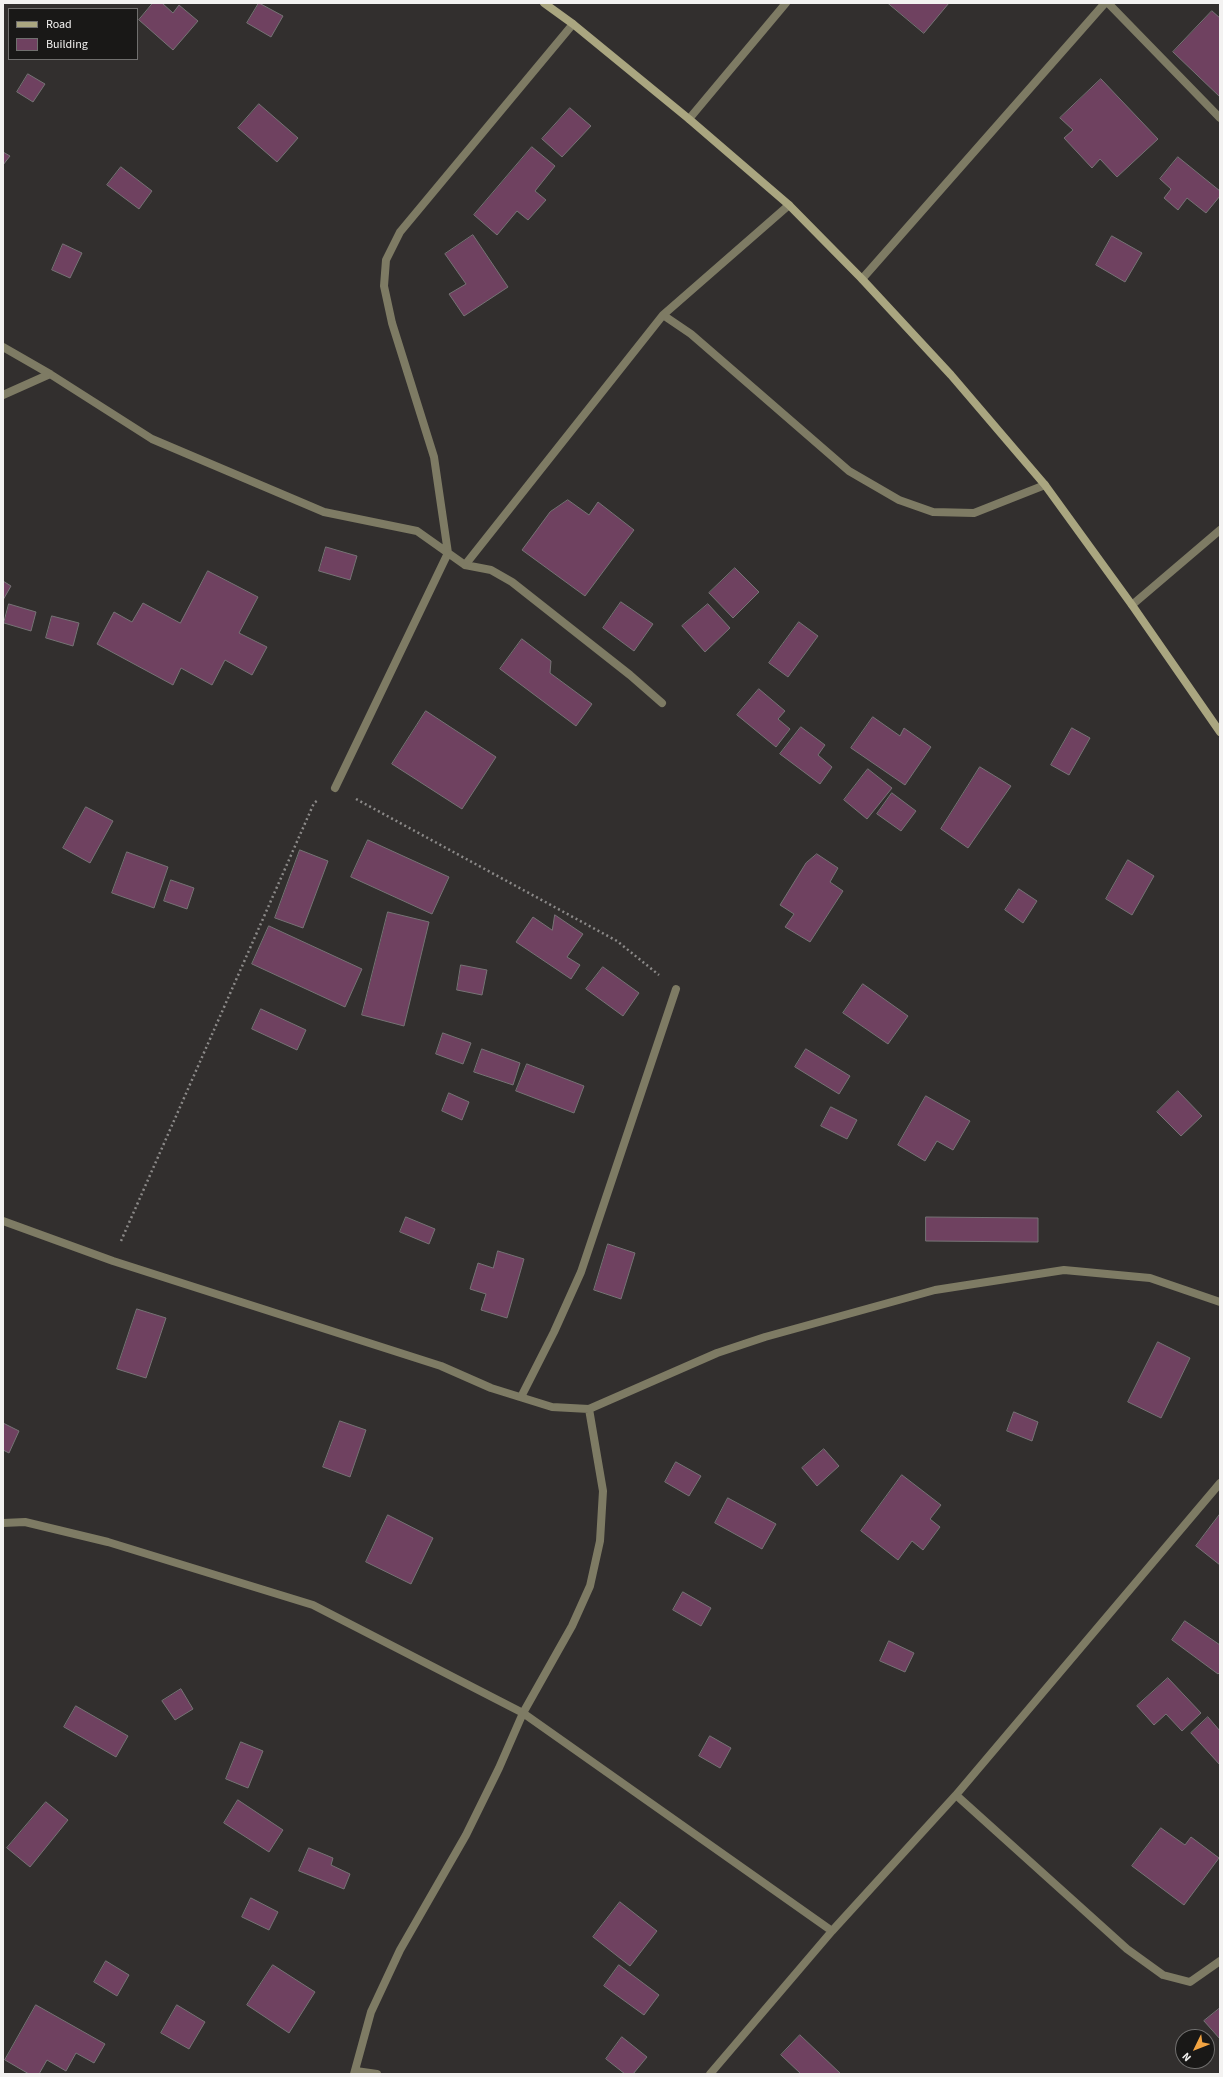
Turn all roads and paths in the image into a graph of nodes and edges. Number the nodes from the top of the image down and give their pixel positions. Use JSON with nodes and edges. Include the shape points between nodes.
{"nodes":[{"id":1,"x":544,"y":3,"type":"edge"},
{"id":2,"x":786,"y":3,"type":"edge"},
{"id":3,"x":1105,"y":3,"type":"edge"},
{"id":4,"x":1108,"y":3,"type":"edge"},
{"id":5,"x":573,"y":24,"type":"junction"},
{"id":6,"x":1220,"y":118,"type":"edge"},
{"id":7,"x":689,"y":119,"type":"junction"},
{"id":8,"x":789,"y":205,"type":"junction"},
{"id":9,"x":862,"y":279,"type":"junction"},
{"id":10,"x":663,"y":315,"type":"junction"},
{"id":11,"x":3,"y":347,"type":"edge"},
{"id":12,"x":50,"y":374,"type":"junction"},
{"id":13,"x":3,"y":395,"type":"edge"},
{"id":14,"x":1045,"y":485,"type":"junction"},
{"id":15,"x":1220,"y":530,"type":"edge"},
{"id":16,"x":448,"y":553,"type":"junction"},
{"id":17,"x":465,"y":565,"type":"junction"},
{"id":18,"x":1132,"y":605,"type":"junction"},
{"id":19,"x":662,"y":704,"type":"dead end"},
{"id":20,"x":1220,"y":732,"type":"edge"},
{"id":21,"x":335,"y":788,"type":"junction"},
{"id":22,"x":676,"y":989,"type":"joint"},
{"id":23,"x":3,"y":1221,"type":"edge"},
{"id":24,"x":113,"y":1261,"type":"junction"},
{"id":25,"x":1220,"y":1302,"type":"edge"},
{"id":26,"x":522,"y":1397,"type":"junction"},
{"id":27,"x":589,"y":1409,"type":"junction"},
{"id":28,"x":1220,"y":1483,"type":"edge"},
{"id":29,"x":3,"y":1524,"type":"edge"},
{"id":30,"x":523,"y":1713,"type":"junction"},
{"id":31,"x":956,"y":1795,"type":"junction"},
{"id":32,"x":832,"y":1931,"type":"junction"},
{"id":33,"x":1220,"y":1960,"type":"edge"},
{"id":34,"x":355,"y":2072,"type":"edge"},
{"id":35,"x":377,"y":2074,"type":"edge"},
{"id":36,"x":710,"y":2074,"type":"edge"}],
"edges":[{"from":1,"to":5,"type":"street"},
{"from":2,"to":7,"type":"street"},
{"from":3,"to":9,"type":"street"},
{"from":4,"to":6,"type":"street"},
{"from":5,"to":7,"type":"street"},
{"from":5,"to":16,"type":"street","via":[[400,232],[386,260],[384,286],[392,323],[434,457]]},
{"from":7,"to":8,"type":"street"},
{"from":8,"to":9,"type":"street"},
{"from":8,"to":10,"type":"street"},
{"from":9,"to":14,"type":"street","via":[[951,375]]},
{"from":10,"to":14,"type":"street","via":[[691,334],[849,471],[899,500],[933,512],[974,513]]},
{"from":10,"to":17,"type":"street"},
{"from":11,"to":12,"type":"street"},
{"from":12,"to":13,"type":"street"},
{"from":12,"to":16,"type":"street","via":[[152,439],[324,512],[417,531]]},
{"from":14,"to":18,"type":"street"},
{"from":15,"to":18,"type":"street"},
{"from":16,"to":17,"type":"street"},
{"from":16,"to":21,"type":"street"},
{"from":17,"to":19,"type":"street","via":[[491,570],[512,582],[630,674]]},
{"from":18,"to":20,"type":"street"},
{"from":21,"to":22,"type":"path","via":[[617,941]]},
{"from":21,"to":24,"type":"path","via":[[314,803]]},
{"from":22,"to":26,"type":"street","via":[[581,1272]]},
{"from":23,"to":24,"type":"street"},
{"from":24,"to":26,"type":"street","via":[[440,1366],[491,1388]]},
{"from":25,"to":27,"type":"street","via":[[1150,1278],[1064,1270],[935,1290],[717,1354]]},
{"from":26,"to":27,"type":"street","via":[[552,1407]]},
{"from":27,"to":30,"type":"street","via":[[603,1491],[600,1541],[590,1586],[572,1626]]},
{"from":28,"to":31,"type":"street"},
{"from":29,"to":30,"type":"street","via":[[25,1522],[108,1542],[313,1605]]},
{"from":30,"to":32,"type":"street"},
{"from":30,"to":34,"type":"street","via":[[466,1834],[400,1950],[371,2012]]},
{"from":31,"to":32,"type":"street"},
{"from":31,"to":33,"type":"street","via":[[1127,1949],[1163,1975],[1190,1982]]},
{"from":32,"to":36,"type":"street"},
{"from":34,"to":35,"type":"street"}]}
